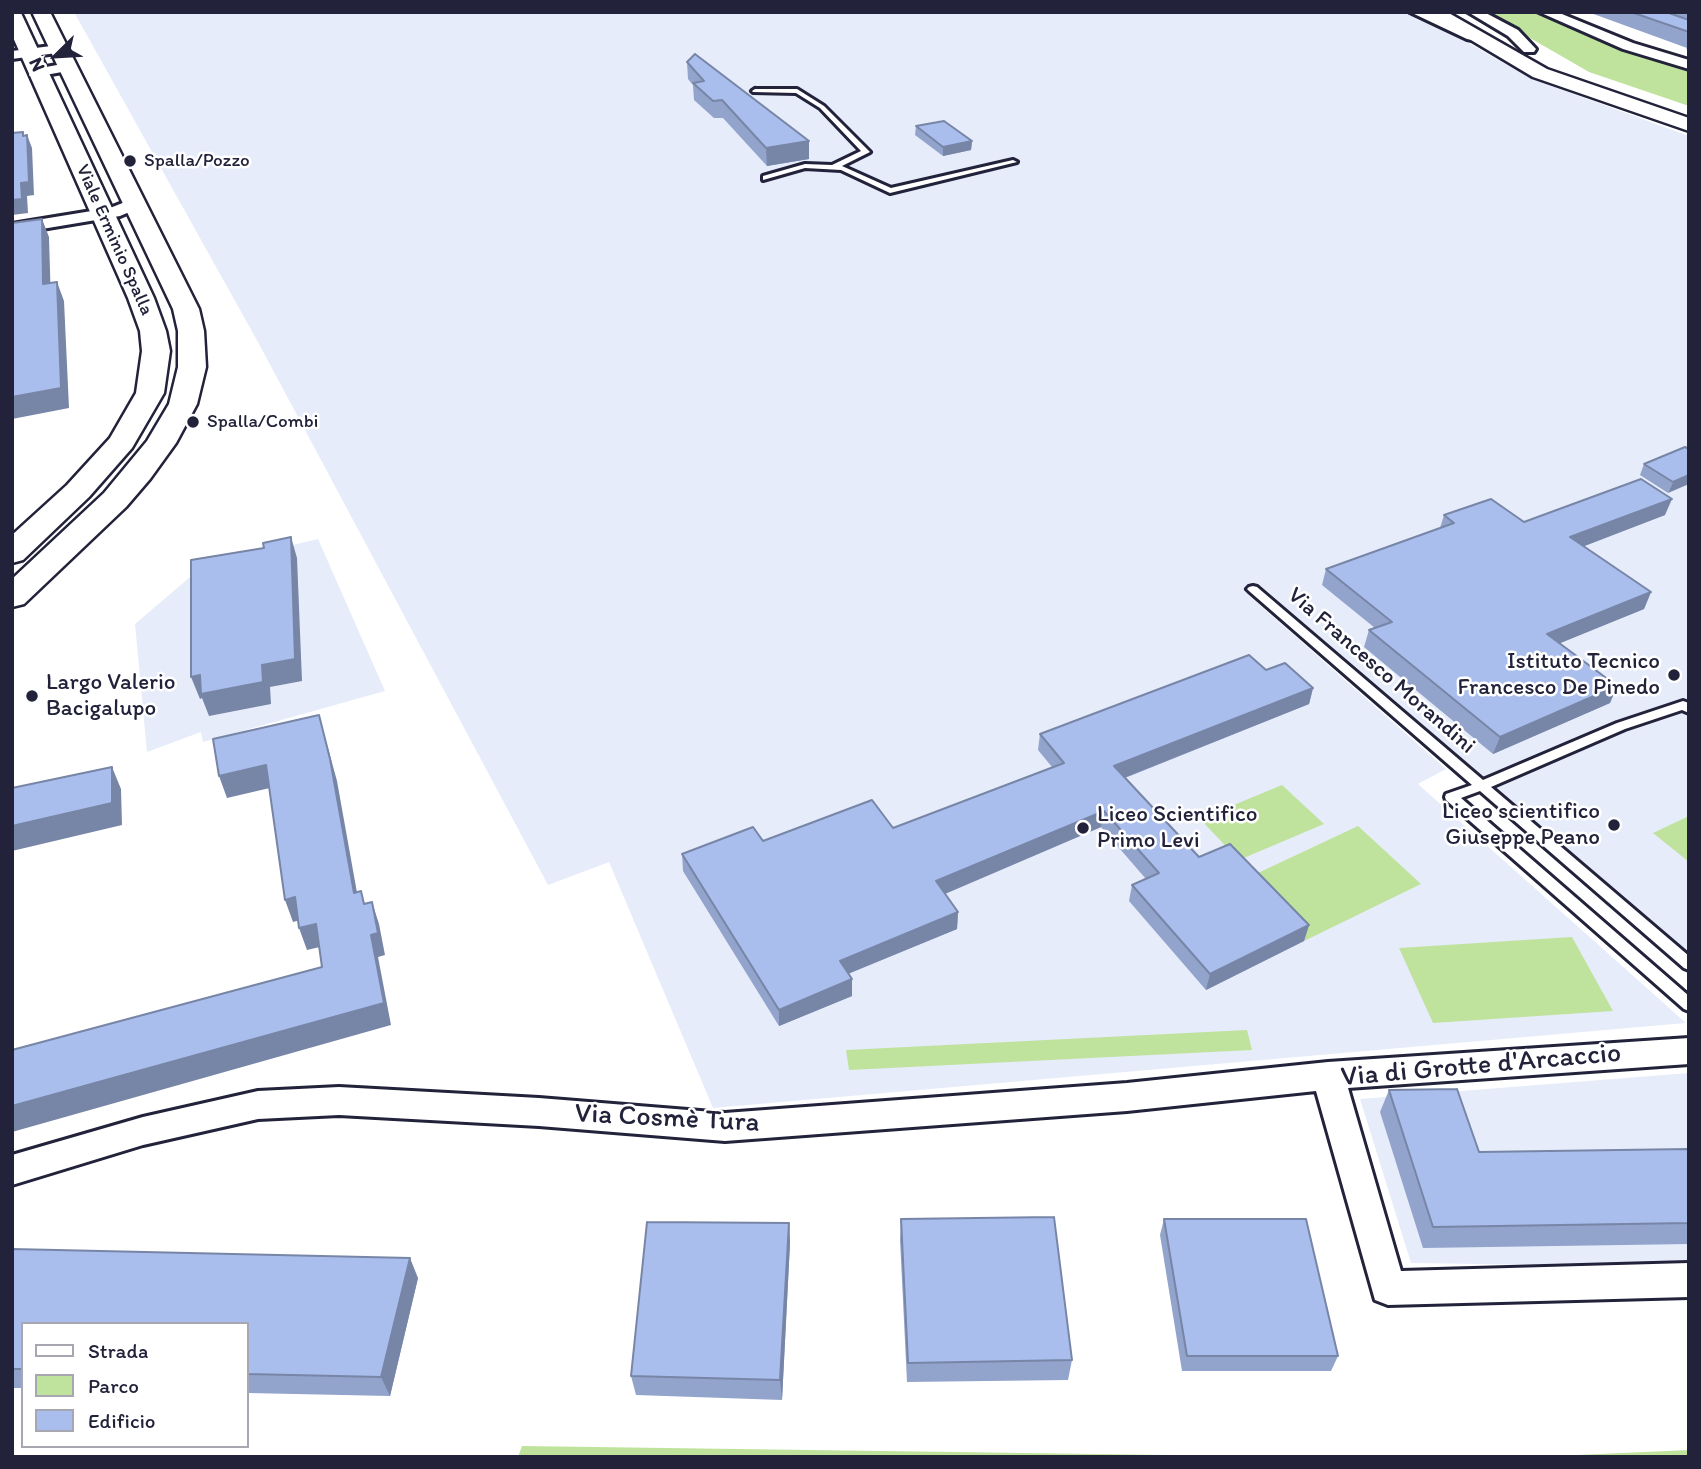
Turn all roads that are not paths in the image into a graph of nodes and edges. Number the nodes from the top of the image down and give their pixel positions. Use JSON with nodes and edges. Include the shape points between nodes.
{"nodes":[{"id":1,"x":41,"y":12,"type":"edge"},
{"id":2,"x":1416,"y":12,"type":"edge"},
{"id":3,"x":1433,"y":12,"type":"edge"},
{"id":4,"x":1455,"y":12,"type":"edge"},
{"id":5,"x":1474,"y":12,"type":"edge"},
{"id":6,"x":1545,"y":12,"type":"edge"},
{"id":7,"x":12,"y":13,"type":"edge"},
{"id":8,"x":1486,"y":42,"type":"junction"},
{"id":9,"x":1529,"y":49,"type":"junction"},
{"id":10,"x":24,"y":58,"type":"edge"},
{"id":11,"x":64,"y":58,"type":"junction"},
{"id":12,"x":1689,"y":65,"type":"edge"},
{"id":13,"x":755,"y":92,"type":"dead end"},
{"id":14,"x":1689,"y":110,"type":"edge"},
{"id":15,"x":1689,"y":125,"type":"edge"},
{"id":16,"x":1013,"y":162,"type":"dead end"},
{"id":17,"x":833,"y":167,"type":"junction"},
{"id":18,"x":766,"y":178,"type":"dead end"},
{"id":19,"x":135,"y":203,"type":"junction"},
{"id":20,"x":105,"y":214,"type":"junction"},
{"id":21,"x":12,"y":229,"type":"edge"},
{"id":22,"x":12,"y":553,"type":"edge"},
{"id":23,"x":1253,"y":589,"type":"dead end"},
{"id":24,"x":12,"y":597,"type":"edge"},
{"id":25,"x":1689,"y":709,"type":"edge"},
{"id":26,"x":1482,"y":786,"type":"junction"},
{"id":27,"x":1689,"y":964,"type":"edge"},
{"id":28,"x":1689,"y":1005,"type":"edge"},
{"id":29,"x":1689,"y":1051,"type":"edge"},
{"id":30,"x":1328,"y":1076,"type":"junction"},
{"id":31,"x":12,"y":1170,"type":"edge"},
{"id":32,"x":1689,"y":1280,"type":"edge"}],
"edges":[{"from":1,"to":11,"type":"main road","name":"Viale Erminio Spalla"},
{"from":2,"to":8,"type":"street"},
{"from":3,"to":8,"type":"main road"},
{"from":4,"to":9,"type":"main road"},
{"from":5,"to":9,"type":"street","via":[[1513,33]]},
{"from":6,"to":12,"type":"street"},
{"from":7,"to":10,"type":"main road","name":"Viale Erminio Spalla"},
{"from":8,"to":15,"type":"main road","via":[[1557,80]]},
{"from":9,"to":14,"type":"main road","via":[[1590,77]]},
{"from":10,"to":11,"type":"street"},
{"from":10,"to":11,"type":"street"},
{"from":10,"to":20,"type":"main road","name":"Viale Erminio Spalla"},
{"from":11,"to":19,"type":"main road","name":"Viale Erminio Spalla"},
{"from":13,"to":17,"type":"lane","via":[[797,91],[822,107],[866,152]]},
{"from":16,"to":17,"type":"lane","via":[[890,191]]},
{"from":17,"to":18,"type":"lane","via":[[806,166]]},
{"from":19,"to":20,"type":"street"},
{"from":19,"to":24,"type":"main road","name":"Viale Erminio Spalla","via":[[190,324],[192,367],[186,394],[161,443],[129,485]]},
{"from":20,"to":21,"type":"street"},
{"from":20,"to":22,"type":"main road","name":"Viale Erminio Spalla","via":[[153,331],[155,369],[150,393],[108,460]]},
{"from":23,"to":26,"type":"lane","name":"Via Francesco Morandini"},
{"from":25,"to":26,"type":"lane","name":"Via Francesco Morandini","via":[[1683,705],[1621,726]]},
{"from":26,"to":27,"type":"lane","name":"Via Francesco Morandini"},
{"from":26,"to":28,"type":"lane","name":"Via Francesco Morandini","via":[[1451,797]]},
{"from":29,"to":30,"type":"street","name":"Via di Grotte d'Arcaccio"},
{"from":30,"to":31,"type":"street","name":"Via Cosmè Tura","via":[[1127,1097],[725,1127],[339,1101],[258,1105],[143,1131]]},
{"from":30,"to":32,"type":"street","name":"Via di Grotte d'Arcaccio","via":[[1388,1287]]}]}
